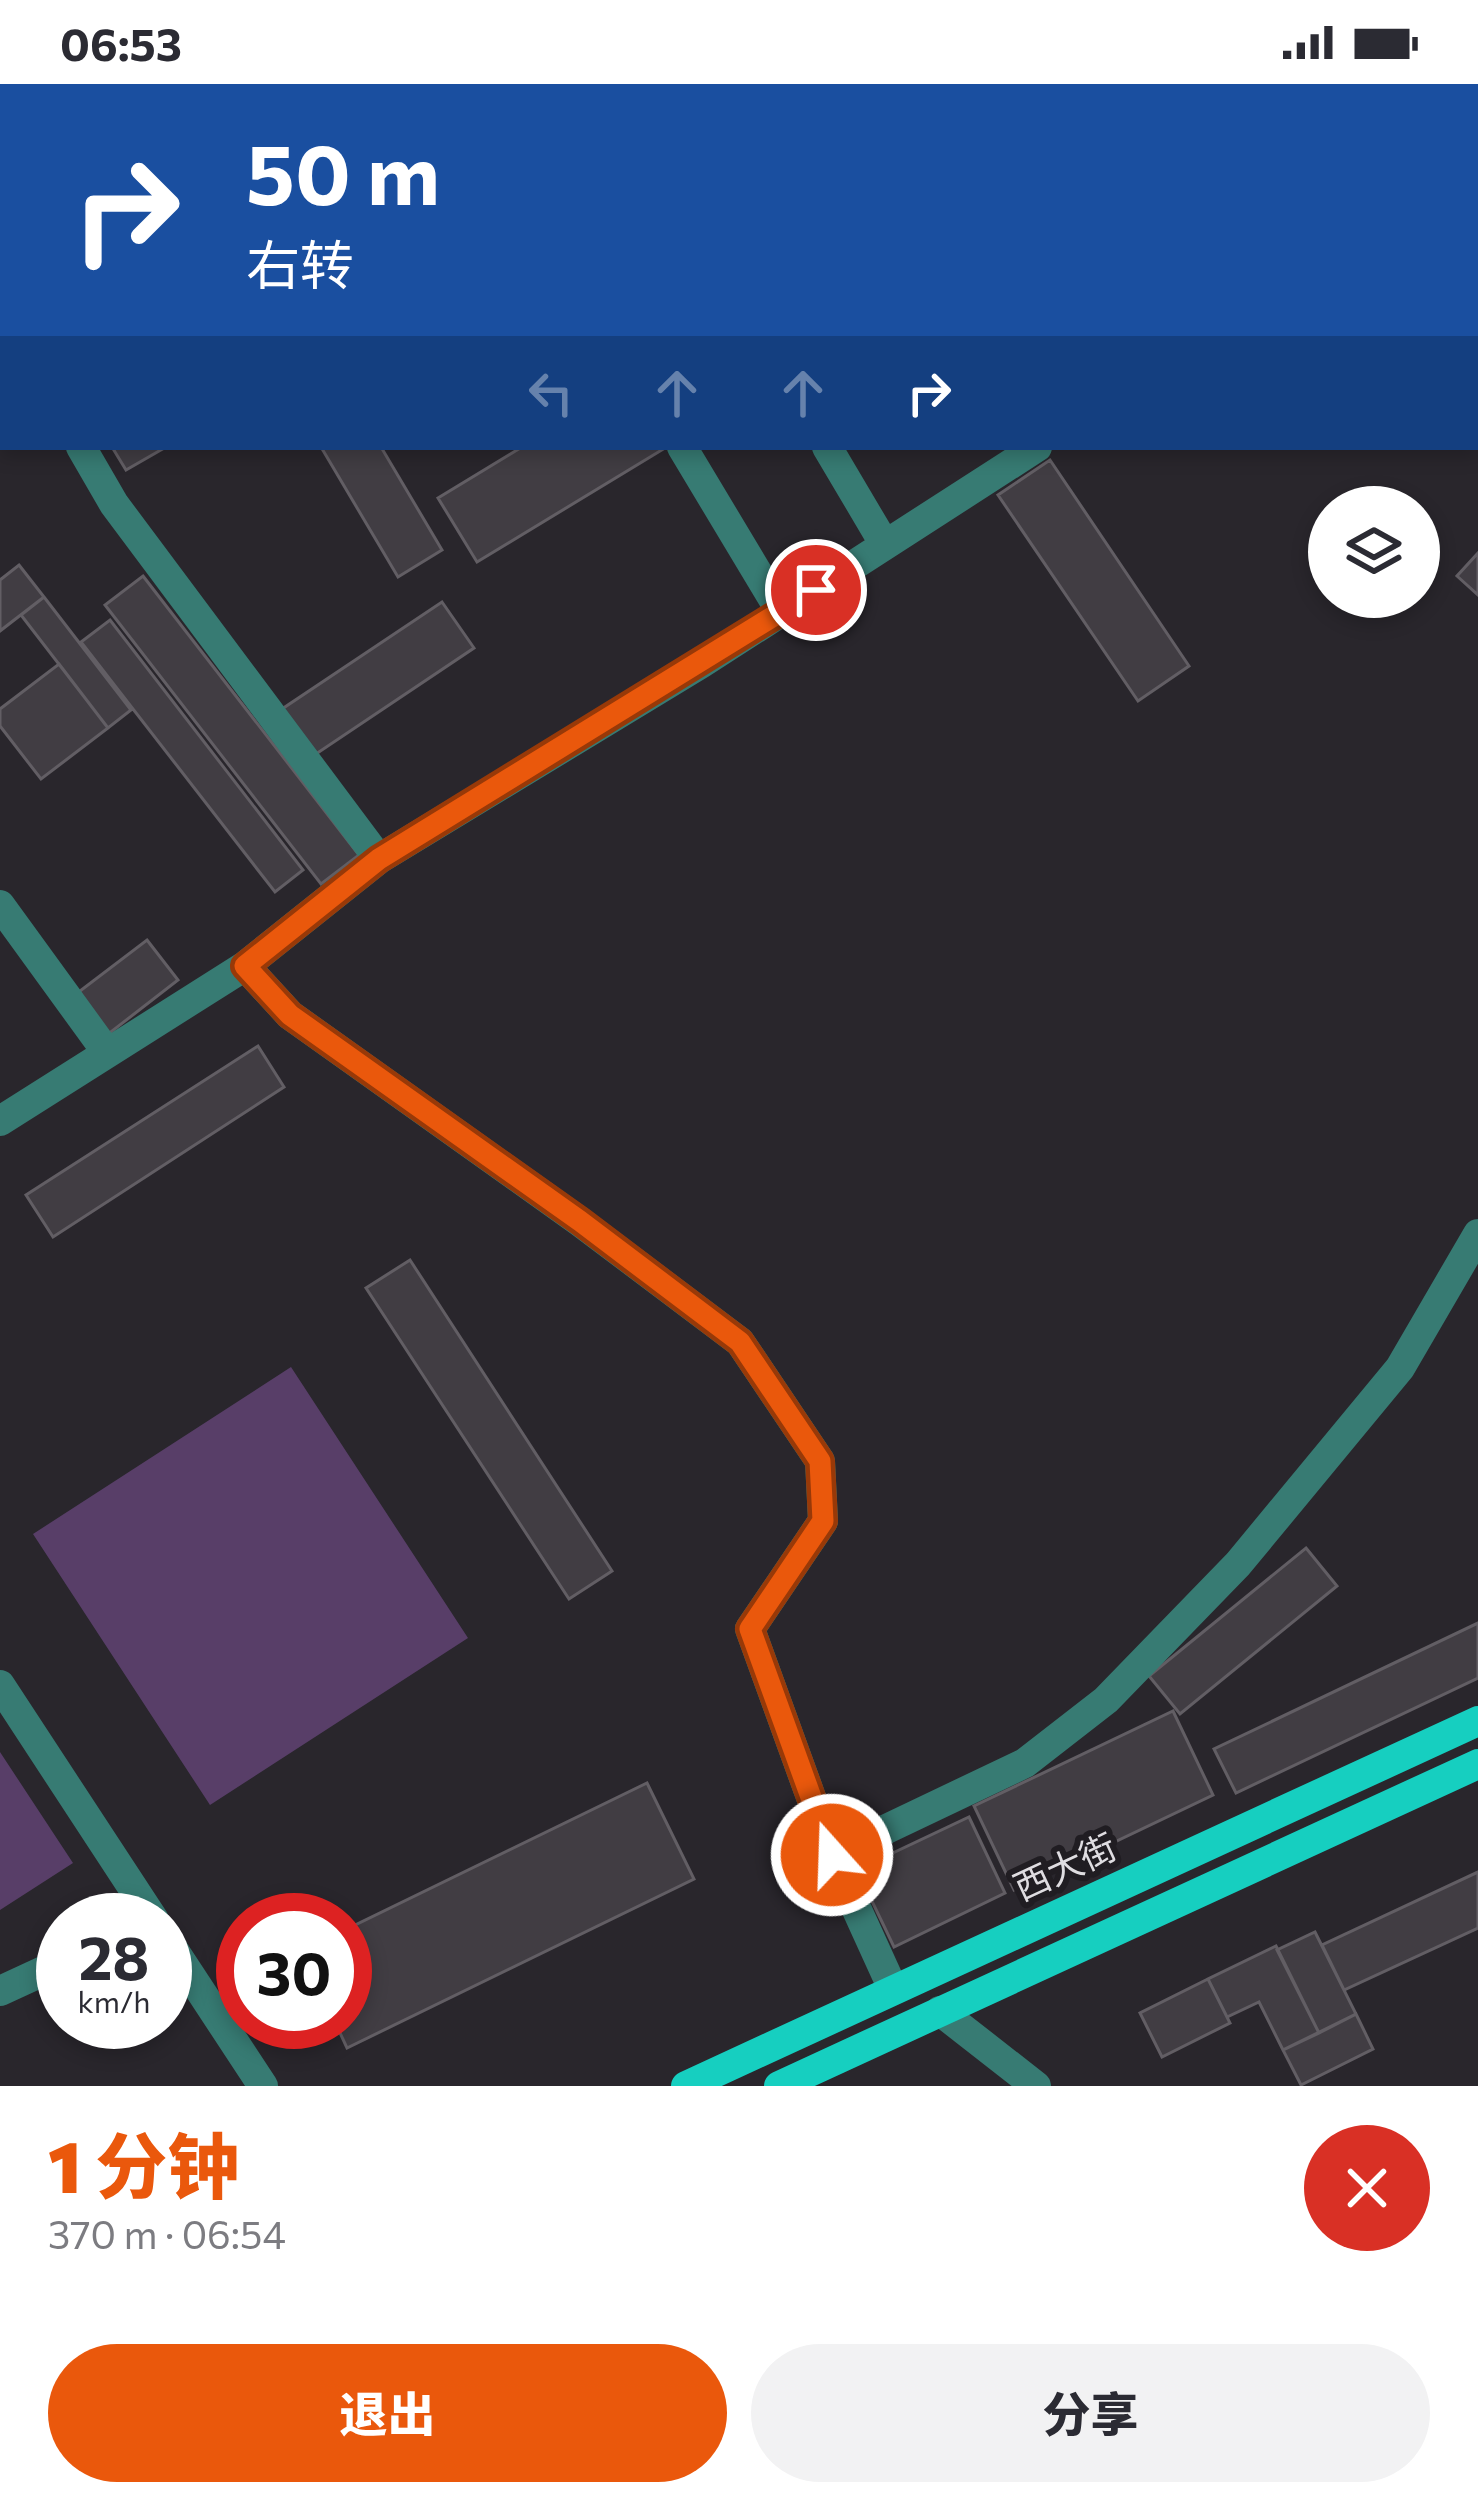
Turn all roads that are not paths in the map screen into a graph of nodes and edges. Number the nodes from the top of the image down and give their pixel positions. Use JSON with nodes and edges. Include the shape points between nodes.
{"nodes":[{"id":1,"x":83,"y":450,"type":"edge"},
{"id":2,"x":684,"y":450,"type":"edge"},
{"id":3,"x":829,"y":450,"type":"edge"},
{"id":4,"x":1031,"y":450,"type":"edge"},
{"id":5,"x":885,"y":545,"type":"junction"},
{"id":6,"x":781,"y":612,"type":"junction"},
{"id":7,"x":379,"y":859,"type":"junction"},
{"id":8,"x":0,"y":904,"type":"edge"},
{"id":9,"x":245,"y":966,"type":"junction"},
{"id":10,"x":106,"y":1051,"type":"junction"},
{"id":11,"x":0,"y":1121,"type":"edge"},
{"id":12,"x":1478,"y":1234,"type":"edge"},
{"id":13,"x":0,"y":1685,"type":"edge"},
{"id":14,"x":1478,"y":1721,"type":"edge"},
{"id":15,"x":1478,"y":1764,"type":"edge"},
{"id":16,"x":832,"y":1855,"type":"junction"},
{"id":17,"x":136,"y":1893,"type":"edge"},
{"id":18,"x":36,"y":1974,"type":"edge"},
{"id":19,"x":192,"y":1978,"type":"edge"},
{"id":20,"x":892,"y":1989,"type":"junction"},
{"id":21,"x":0,"y":1991,"type":"edge"},
{"id":22,"x":940,"y":2011,"type":"junction"},
{"id":23,"x":263,"y":2086,"type":"edge"},
{"id":24,"x":686,"y":2086,"type":"edge"},
{"id":25,"x":779,"y":2086,"type":"edge"},
{"id":26,"x":1036,"y":2086,"type":"edge"}],
"edges":[{"from":1,"to":7,"type":"street","via":[[114,504]]},
{"from":2,"to":6,"type":"street"},
{"from":3,"to":5,"type":"street"},
{"from":4,"to":5,"type":"street"},
{"from":5,"to":6,"type":"street"},
{"from":6,"to":7,"type":"street"},
{"from":7,"to":9,"type":"street"},
{"from":8,"to":10,"type":"street"},
{"from":9,"to":10,"type":"street"},
{"from":9,"to":16,"type":"street","via":[[290,1015],[740,1342],[820,1461],[823,1521],[750,1629]]},
{"from":10,"to":11,"type":"street"},
{"from":12,"to":16,"type":"street","via":[[1400,1368],[1238,1564],[1106,1700],[1025,1762]]},
{"from":13,"to":17,"type":"street"},
{"from":14,"to":20,"type":"main road","name":"西大街"},
{"from":15,"to":22,"type":"main road"},
{"from":16,"to":20,"type":"street"},
{"from":18,"to":21,"type":"street"},
{"from":19,"to":23,"type":"street"},
{"from":20,"to":24,"type":"main road","name":"西大街"},
{"from":22,"to":25,"type":"main road"},
{"from":22,"to":26,"type":"street"}]}
